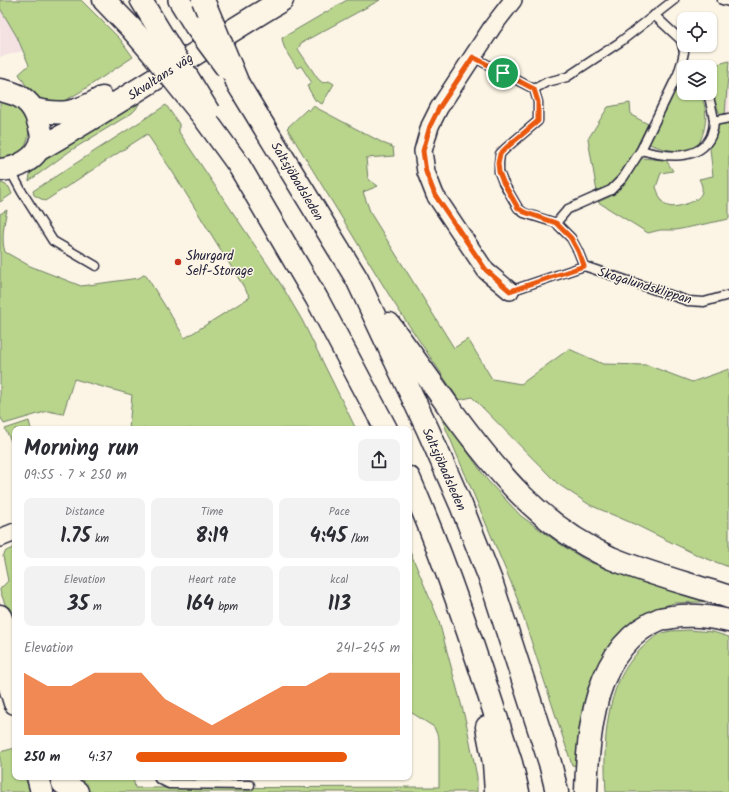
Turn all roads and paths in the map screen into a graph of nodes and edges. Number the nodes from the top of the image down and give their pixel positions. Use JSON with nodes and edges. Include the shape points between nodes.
{"nodes":[{"id":1,"x":104,"y":0,"type":"edge"},
{"id":2,"x":140,"y":0,"type":"edge"},
{"id":3,"x":179,"y":0,"type":"edge"},
{"id":4,"x":203,"y":0,"type":"edge"},
{"id":5,"x":258,"y":0,"type":"edge"},
{"id":6,"x":282,"y":0,"type":"edge"},
{"id":7,"x":513,"y":0,"type":"edge"},
{"id":8,"x":674,"y":0,"type":"edge"},
{"id":9,"x":722,"y":0,"type":"edge"},
{"id":10,"x":729,"y":2,"type":"edge"},
{"id":11,"x":654,"y":15,"type":"junction"},
{"id":12,"x":158,"y":45,"type":"junction"},
{"id":13,"x":473,"y":57,"type":"junction"},
{"id":14,"x":682,"y":60,"type":"edge"},
{"id":15,"x":677,"y":82,"type":"edge"},
{"id":16,"x":238,"y":84,"type":"junction"},
{"id":17,"x":534,"y":89,"type":"junction"},
{"id":18,"x":0,"y":90,"type":"edge"},
{"id":19,"x":710,"y":100,"type":"edge"},
{"id":20,"x":33,"y":109,"type":"junction"},
{"id":21,"x":729,"y":118,"type":"edge"},
{"id":22,"x":714,"y":121,"type":"junction"},
{"id":23,"x":38,"y":150,"type":"junction"},
{"id":24,"x":641,"y":150,"type":"junction"},
{"id":25,"x":5,"y":169,"type":"edge"},
{"id":26,"x":556,"y":223,"type":"junction"},
{"id":27,"x":96,"y":266,"type":"dead end"},
{"id":28,"x":584,"y":266,"type":"junction"},
{"id":29,"x":357,"y":279,"type":"junction"},
{"id":30,"x":510,"y":291,"type":"joint"},
{"id":31,"x":729,"y":295,"type":"edge"},
{"id":32,"x":384,"y":426,"type":"edge"},
{"id":33,"x":412,"y":485,"type":"edge"},
{"id":34,"x":12,"y":533,"type":"edge"},
{"id":35,"x":0,"y":538,"type":"edge"},
{"id":36,"x":729,"y":597,"type":"edge"},
{"id":37,"x":0,"y":616,"type":"edge"},
{"id":38,"x":729,"y":621,"type":"edge"},
{"id":39,"x":12,"y":646,"type":"edge"},
{"id":40,"x":0,"y":655,"type":"edge"},
{"id":41,"x":12,"y":693,"type":"edge"},
{"id":42,"x":503,"y":763,"type":"junction"},
{"id":43,"x":39,"y":780,"type":"edge"},
{"id":44,"x":161,"y":780,"type":"edge"},
{"id":45,"x":250,"y":785,"type":"dead end"},
{"id":46,"x":42,"y":792,"type":"edge"},
{"id":47,"x":496,"y":792,"type":"edge"},
{"id":48,"x":518,"y":792,"type":"edge"},
{"id":49,"x":557,"y":792,"type":"edge"},
{"id":50,"x":586,"y":792,"type":"edge"}],
"edges":[{"from":1,"to":12,"type":"main road","via":[[132,28]]},
{"from":2,"to":12,"type":"street"},
{"from":3,"to":16,"type":"street","bridge":true},
{"from":4,"to":16,"type":"main road","name":"Saltsjöbadsleden","bridge":true},
{"from":5,"to":20,"type":"main road","name":"Skvaltans väg","via":[[77,111],[49,113]]},
{"from":6,"to":23,"type":"main road","name":"Skvaltans väg"},
{"from":7,"to":13,"type":"street","name":"Skogalundsklippan"},
{"from":8,"to":11,"type":"lane"},
{"from":9,"to":10,"type":"lane"},
{"from":11,"to":14,"type":"lane","via":[[681,40],[684,52]]},
{"from":11,"to":17,"type":"lane","via":[[620,42],[567,77],[547,82]]},
{"from":12,"to":32,"type":"main road","bridge":true,"via":[[238,164],[317,298]]},
{"from":13,"to":17,"type":"lane"},
{"from":13,"to":30,"type":"street","name":"Skogalundsklippan","via":[[430,126],[423,151],[426,172],[435,195],[486,270]]},
{"from":15,"to":24,"type":"lane"},
{"from":16,"to":29,"type":"main road","name":"Saltsjöbadsleden"},
{"from":17,"to":26,"type":"lane","name":"Skogalundsklippan","via":[[538,102],[538,121],[500,154],[499,172],[518,208]]},
{"from":18,"to":20,"type":"main road","via":[[20,96]]},
{"from":19,"to":22,"type":"lane"},
{"from":20,"to":23,"type":"main road","via":[[42,138]]},
{"from":21,"to":22,"type":"lane"},
{"from":22,"to":24,"type":"lane","via":[[709,141],[696,152],[673,156]]},
{"from":23,"to":25,"type":"main road","name":"Skvaltans väg","via":[[23,163]]},
{"from":24,"to":26,"type":"lane","via":[[623,178],[611,190],[568,209]]},
{"from":25,"to":27,"type":"lane","via":[[53,241]]},
{"from":26,"to":28,"type":"lane","name":"Skogalundsklippan","via":[[571,238]]},
{"from":28,"to":30,"type":"lane","name":"Skogalundsklippan"},
{"from":28,"to":31,"type":"lane","name":"Skogalundsklippan","via":[[688,301],[704,302]]},
{"from":29,"to":36,"type":"main road","via":[[482,452],[516,492],[542,516],[569,535],[611,557],[660,576]]},
{"from":29,"to":49,"type":"main road","name":"Saltsjöbadsleden","via":[[428,430],[483,560],[550,763]]},
{"from":33,"to":42,"type":"main road","via":[[468,632]]},
{"from":34,"to":35,"type":"street"},
{"from":37,"to":39,"type":"main road"},
{"from":38,"to":50,"type":"main road","via":[[685,615],[660,619],[625,643],[599,689],[591,726]]},
{"from":40,"to":41,"type":"main road"},
{"from":42,"to":47,"type":"main road"},
{"from":42,"to":48,"type":"main road"},
{"from":43,"to":46,"type":"main road"},
{"from":44,"to":45,"type":"lane","via":[[169,784]]}]}
